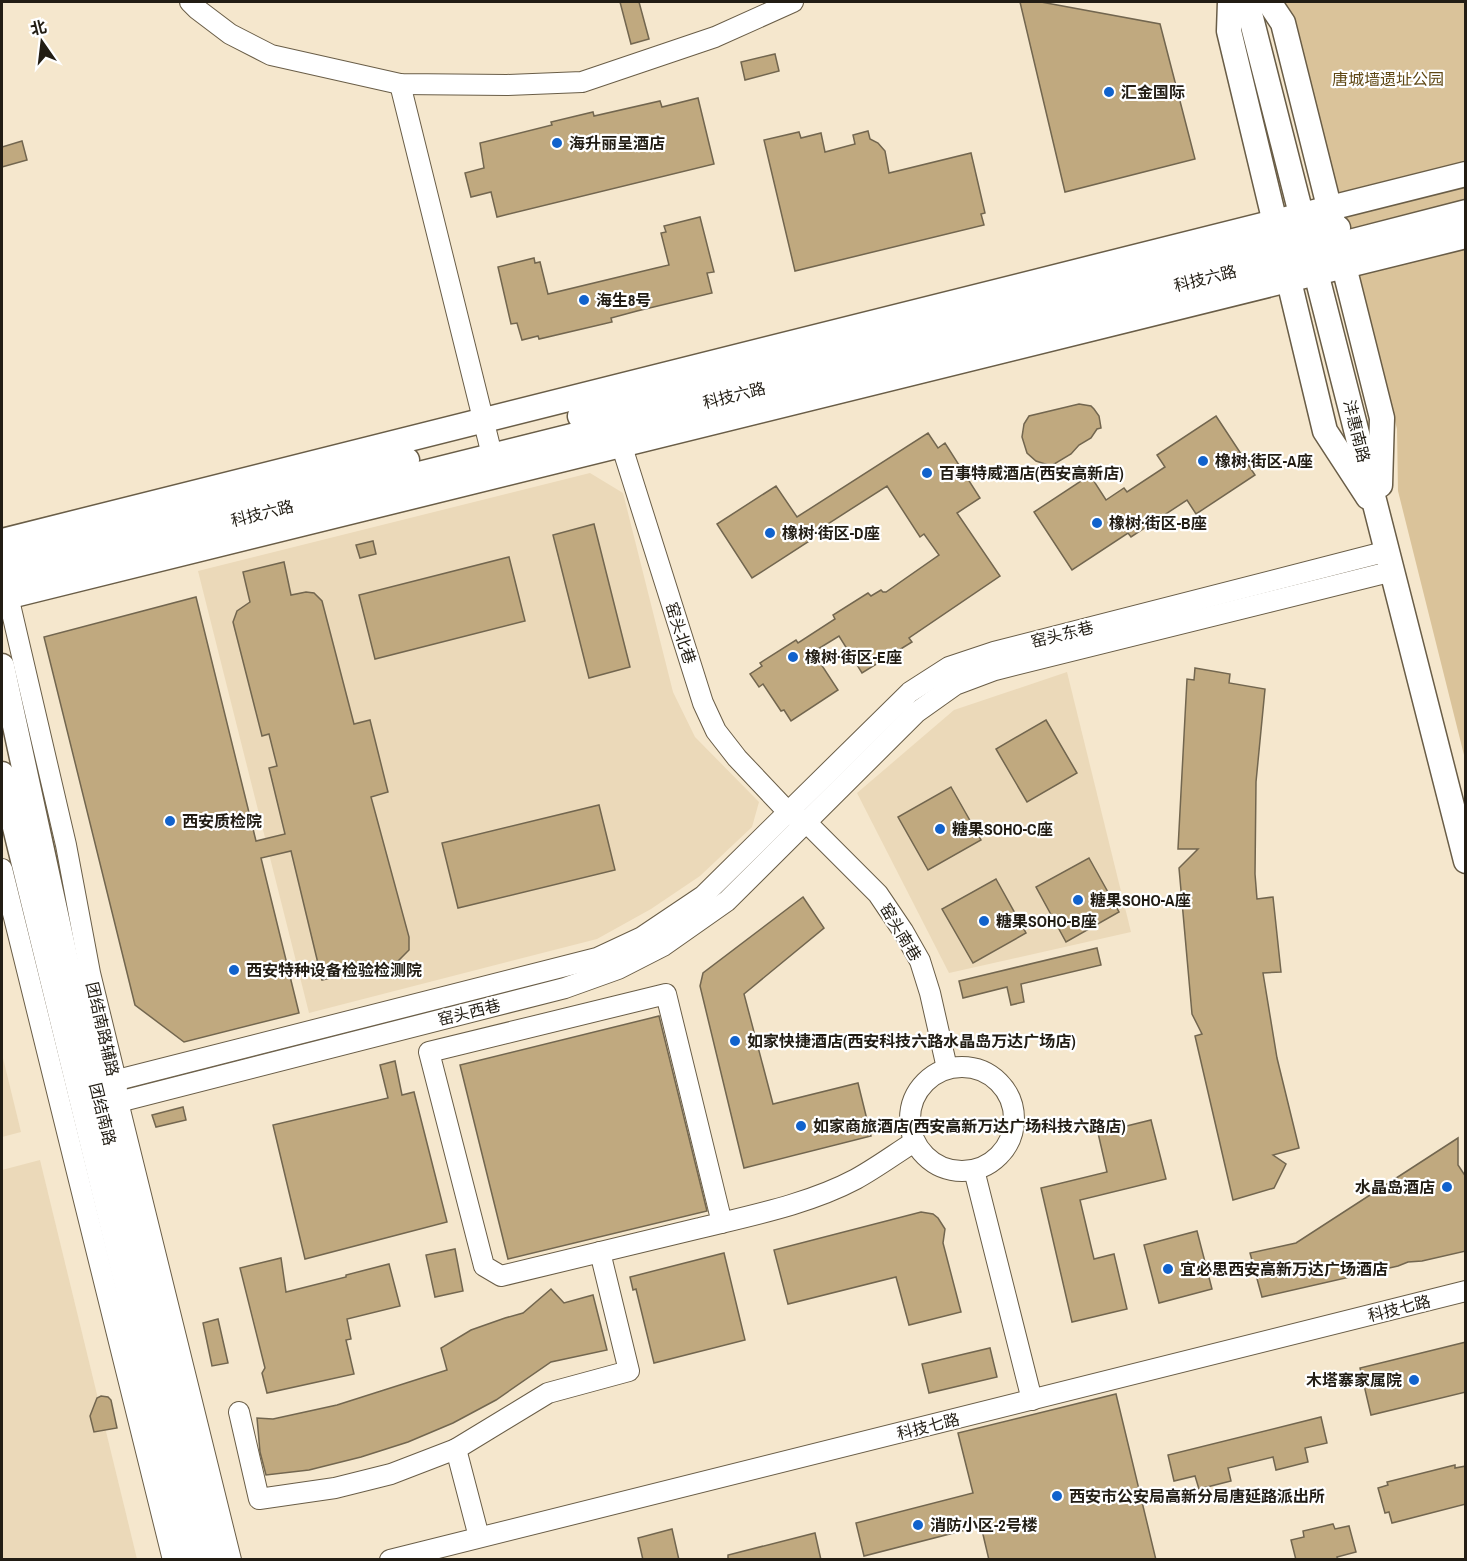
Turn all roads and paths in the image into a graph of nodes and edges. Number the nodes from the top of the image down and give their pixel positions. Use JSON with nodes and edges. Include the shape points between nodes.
{"nodes":[{"id":1,"x":190,"y":2,"type":"edge"},
{"id":2,"x":793,"y":2,"type":"edge"},
{"id":3,"x":1230,"y":2,"type":"edge"},
{"id":4,"x":1247,"y":2,"type":"edge"},
{"id":5,"x":1269,"y":2,"type":"edge"},
{"id":6,"x":400,"y":84,"type":"junction"},
{"id":7,"x":1466,"y":174,"type":"edge"},
{"id":8,"x":1466,"y":195,"type":"edge"},
{"id":9,"x":1466,"y":212,"type":"edge"},
{"id":10,"x":1466,"y":236,"type":"edge"},
{"id":11,"x":1336,"y":237,"type":"junction"},
{"id":12,"x":1309,"y":244,"type":"junction"},
{"id":13,"x":1281,"y":250,"type":"junction"},
{"id":14,"x":616,"y":426,"type":"junction"},
{"id":15,"x":488,"y":438,"type":"junction"},
{"id":16,"x":1379,"y":514,"type":"junction"},
{"id":17,"x":2,"y":541,"type":"edge"},
{"id":18,"x":1390,"y":561,"type":"junction"},
{"id":19,"x":3,"y":579,"type":"edge"},
{"id":20,"x":2,"y":666,"type":"edge"},
{"id":21,"x":2,"y":774,"type":"edge"},
{"id":22,"x":789,"y":813,"type":"junction"},
{"id":23,"x":807,"y":823,"type":"junction"},
{"id":24,"x":1466,"y":861,"type":"edge"},
{"id":25,"x":2,"y":869,"type":"edge"},
{"id":26,"x":946,"y":1068,"type":"junction"},
{"id":27,"x":99,"y":1095,"type":"junction"},
{"id":28,"x":914,"y":1142,"type":"junction"},
{"id":29,"x":974,"y":1170,"type":"junction"},
{"id":30,"x":722,"y":1223,"type":"junction"},
{"id":31,"x":600,"y":1252,"type":"junction"},
{"id":32,"x":1466,"y":1291,"type":"edge"},
{"id":33,"x":1032,"y":1400,"type":"junction"},
{"id":34,"x":239,"y":1412,"type":"dead end"},
{"id":35,"x":456,"y":1449,"type":"junction"},
{"id":36,"x":479,"y":1537,"type":"junction"},
{"id":37,"x":173,"y":1560,"type":"edge"},
{"id":38,"x":194,"y":1560,"type":"edge"},
{"id":39,"x":212,"y":1560,"type":"edge"},
{"id":40,"x":231,"y":1560,"type":"edge"},
{"id":41,"x":390,"y":1560,"type":"edge"}],
"edges":[{"from":1,"to":6,"type":"street","via":[[230,34],[271,55]]},
{"from":2,"to":6,"type":"street","via":[[716,37],[582,82]]},
{"from":3,"to":13,"type":"main road","via":[[1229,31]]},
{"from":4,"to":12,"type":"main road","name":"沣惠南路"},
{"from":5,"to":11,"type":"main road","via":[[1283,24]]},
{"from":6,"to":15,"type":"street"},
{"from":7,"to":11,"type":"main road"},
{"from":8,"to":11,"type":"main road","name":"科技六路"},
{"from":9,"to":11,"type":"main road","name":"科技六路"},
{"from":10,"to":11,"type":"main road"},
{"from":11,"to":12,"type":"main road","name":"科技六路"},
{"from":11,"to":12,"type":"main road"},
{"from":11,"to":16,"type":"main road","via":[[1382,418]]},
{"from":12,"to":13,"type":"main road","name":"科技六路"},
{"from":12,"to":13,"type":"main road"},
{"from":12,"to":16,"type":"main road","name":"沣惠南路"},
{"from":13,"to":14,"type":"main road","name":"科技六路"},
{"from":13,"to":15,"type":"main road"},
{"from":13,"to":16,"type":"main road","via":[[1325,431]]},
{"from":14,"to":15,"type":"main road","name":"科技六路"},
{"from":14,"to":19,"type":"main road"},
{"from":14,"to":22,"type":"street","name":"窑头北巷","via":[[703,703],[716,731],[736,758]]},
{"from":15,"to":17,"type":"main road"},
{"from":15,"to":19,"type":"main road","name":"科技六路"},
{"from":16,"to":18,"type":"main road","name":"沣惠南路"},
{"from":18,"to":22,"type":"street","name":"窑头东巷","via":[[994,651],[950,667],[910,692]]},
{"from":18,"to":23,"type":"street","name":"窑头东巷","via":[[995,670],[955,685],[917,712]]},
{"from":18,"to":24,"type":"main road","name":"沣惠南路"},
{"from":19,"to":27,"type":"street","name":"团结南路辅路","via":[[66,845],[90,973]]},
{"from":20,"to":27,"type":"main road","name":"团结南路"},
{"from":21,"to":27,"type":"main road","name":"团结南路"},
{"from":22,"to":23,"type":"street","name":"窑头北巷"},
{"from":22,"to":27,"type":"street","name":"窑头西巷","via":[[703,896],[642,937],[597,958]]},
{"from":23,"to":26,"type":"street","name":"窑头南巷","via":[[878,894],[903,931],[920,962],[930,993]]},
{"from":23,"to":27,"type":"street","name":"窑头西巷","via":[[727,901],[663,946],[618,969],[565,988]]},
{"from":25,"to":37,"type":"street"},
{"from":26,"to":28,"type":"street","via":[[929,1078],[910,1107]]},
{"from":26,"to":29,"type":"street","via":[[963,1066],[996,1079],[1008,1093],[1014,1110],[1014,1128],[1007,1145],[997,1158]]},
{"from":27,"to":38,"type":"main road","name":"团结南路"},
{"from":27,"to":39,"type":"main road","name":"团结南路"},
{"from":27,"to":40,"type":"street","name":"团结南路辅路"},
{"from":28,"to":29,"type":"street","via":[[934,1164],[950,1170]]},
{"from":28,"to":30,"type":"street","via":[[856,1179],[810,1198]]},
{"from":29,"to":33,"type":"street"},
{"from":30,"to":31,"type":"street"},
{"from":30,"to":31,"type":"street","via":[[666,994],[429,1052],[484,1266],[501,1276]]},
{"from":31,"to":35,"type":"street","via":[[629,1371],[548,1394]]},
{"from":32,"to":33,"type":"street","name":"科技七路"},
{"from":33,"to":36,"type":"street","name":"科技七路"},
{"from":34,"to":35,"type":"street","via":[[259,1499],[335,1488],[390,1474]]},
{"from":35,"to":36,"type":"street"},
{"from":36,"to":41,"type":"street","name":"科技七路"}]}
